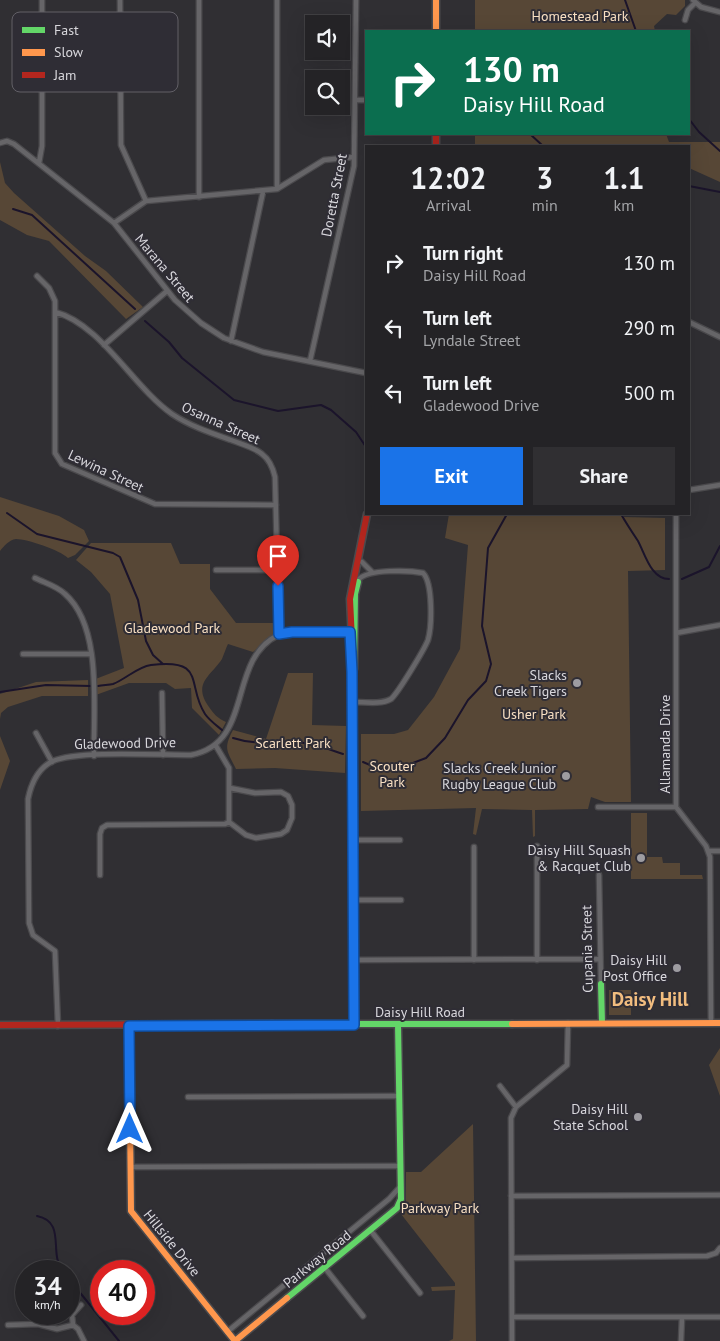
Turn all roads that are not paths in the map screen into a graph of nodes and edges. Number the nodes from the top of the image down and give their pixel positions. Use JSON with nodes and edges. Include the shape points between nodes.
{"nodes":[{"id":1,"x":199,"y":0,"type":"edge"},
{"id":2,"x":277,"y":0,"type":"edge"},
{"id":3,"x":356,"y":0,"type":"edge"},
{"id":4,"x":436,"y":0,"type":"edge"},
{"id":5,"x":694,"y":2,"type":"edge"},
{"id":6,"x":720,"y":12,"type":"edge"},
{"id":7,"x":685,"y":20,"type":"dead end"},
{"id":8,"x":436,"y":30,"type":"edge"},
{"id":9,"x":42,"y":92,"type":"edge"},
{"id":10,"x":121,"y":92,"type":"edge"},
{"id":11,"x":356,"y":100,"type":"junction"},
{"id":12,"x":365,"y":100,"type":"edge"},
{"id":13,"x":0,"y":143,"type":"edge"},
{"id":14,"x":354,"y":157,"type":"junction"},
{"id":15,"x":39,"y":163,"type":"junction"},
{"id":16,"x":277,"y":189,"type":"junction"},
{"id":17,"x":263,"y":192,"type":"junction"},
{"id":18,"x":199,"y":197,"type":"junction"},
{"id":19,"x":146,"y":201,"type":"junction"},
{"id":20,"x":114,"y":223,"type":"junction"},
{"id":21,"x":37,"y":276,"type":"dead end"},
{"id":22,"x":167,"y":291,"type":"junction"},
{"id":23,"x":55,"y":312,"type":"junction"},
{"id":24,"x":690,"y":322,"type":"edge"},
{"id":25,"x":720,"y":337,"type":"edge"},
{"id":26,"x":231,"y":341,"type":"junction"},
{"id":27,"x":104,"y":345,"type":"junction"},
{"id":28,"x":310,"y":361,"type":"junction"},
{"id":29,"x":365,"y":373,"type":"edge"},
{"id":30,"x":720,"y":485,"type":"edge"},
{"id":31,"x":690,"y":490,"type":"edge"},
{"id":32,"x":276,"y":505,"type":"junction"},
{"id":33,"x":368,"y":515,"type":"edge"},
{"id":34,"x":368,"y":515,"type":"edge"},
{"id":35,"x":676,"y":515,"type":"edge"},
{"id":36,"x":362,"y":562,"type":"junction"},
{"id":37,"x":216,"y":570,"type":"dead end"},
{"id":38,"x":278,"y":570,"type":"junction"},
{"id":39,"x":372,"y":572,"type":"junction"},
{"id":40,"x":35,"y":578,"type":"dead end"},
{"id":41,"x":359,"y":579,"type":"junction"},
{"id":42,"x":720,"y":625,"type":"edge"},
{"id":43,"x":352,"y":632,"type":"junction"},
{"id":44,"x":676,"y":633,"type":"junction"},
{"id":45,"x":279,"y":634,"type":"junction"},
{"id":46,"x":23,"y":654,"type":"dead end"},
{"id":47,"x":91,"y":654,"type":"junction"},
{"id":48,"x":162,"y":693,"type":"dead end"},
{"id":49,"x":353,"y":702,"type":"junction"},
{"id":50,"x":36,"y":733,"type":"dead end"},
{"id":51,"x":216,"y":746,"type":"junction"},
{"id":52,"x":163,"y":755,"type":"junction"},
{"id":53,"x":94,"y":756,"type":"junction"},
{"id":54,"x":52,"y":762,"type":"junction"},
{"id":55,"x":230,"y":788,"type":"junction"},
{"id":56,"x":598,"y":807,"type":"dead end"},
{"id":57,"x":676,"y":807,"type":"junction"},
{"id":58,"x":229,"y":822,"type":"junction"},
{"id":59,"x":353,"y":840,"type":"junction"},
{"id":60,"x":400,"y":840,"type":"dead end"},
{"id":61,"x":536,"y":846,"type":"dead end"},
{"id":62,"x":474,"y":847,"type":"dead end"},
{"id":63,"x":708,"y":851,"type":"junction"},
{"id":64,"x":720,"y":851,"type":"edge"},
{"id":65,"x":100,"y":875,"type":"dead end"},
{"id":66,"x":599,"y":875,"type":"dead end"},
{"id":67,"x":353,"y":900,"type":"junction"},
{"id":68,"x":401,"y":900,"type":"dead end"},
{"id":69,"x":599,"y":959,"type":"junction"},
{"id":70,"x":353,"y":960,"type":"junction"},
{"id":71,"x":474,"y":960,"type":"junction"},
{"id":72,"x":537,"y":960,"type":"junction"},
{"id":73,"x":601,"y":984,"type":"joint"},
{"id":74,"x":0,"y":1018,"type":"edge"},
{"id":75,"x":568,"y":1023,"type":"junction"},
{"id":76,"x":602,"y":1023,"type":"junction"},
{"id":77,"x":711,"y":1023,"type":"junction"},
{"id":78,"x":720,"y":1023,"type":"edge"},
{"id":79,"x":398,"y":1024,"type":"junction"},
{"id":80,"x":3,"y":1025,"type":"edge"},
{"id":81,"x":354,"y":1025,"type":"junction"},
{"id":82,"x":58,"y":1026,"type":"junction"},
{"id":83,"x":129,"y":1026,"type":"junction"},
{"id":84,"x":500,"y":1086,"type":"dead end"},
{"id":85,"x":398,"y":1096,"type":"junction"},
{"id":86,"x":188,"y":1098,"type":"dead end"},
{"id":87,"x":516,"y":1107,"type":"junction"},
{"id":88,"x":399,"y":1166,"type":"junction"},
{"id":89,"x":130,"y":1167,"type":"junction"},
{"id":90,"x":399,"y":1188,"type":"junction"},
{"id":91,"x":512,"y":1196,"type":"junction"},
{"id":92,"x":720,"y":1196,"type":"edge"},
{"id":93,"x":371,"y":1231,"type":"junction"},
{"id":94,"x":720,"y":1248,"type":"edge"},
{"id":95,"x":512,"y":1258,"type":"junction"},
{"id":96,"x":325,"y":1268,"type":"junction"},
{"id":97,"x":420,"y":1292,"type":"dead end"},
{"id":98,"x":364,"y":1316,"type":"dead end"},
{"id":99,"x":512,"y":1317,"type":"junction"},
{"id":100,"x":682,"y":1317,"type":"junction"},
{"id":101,"x":720,"y":1317,"type":"edge"},
{"id":102,"x":8,"y":1325,"type":"dead end"},
{"id":103,"x":15,"y":1325,"type":"edge"},
{"id":104,"x":42,"y":1325,"type":"edge"},
{"id":105,"x":72,"y":1325,"type":"joint"},
{"id":106,"x":227,"y":1332,"type":"junction"},
{"id":107,"x":84,"y":1341,"type":"edge"},
{"id":108,"x":235,"y":1341,"type":"edge"},
{"id":109,"x":512,"y":1341,"type":"edge"},
{"id":110,"x":681,"y":1341,"type":"edge"}],
"edges":[{"from":1,"to":18,"type":"street"},
{"from":2,"to":16,"type":"street"},
{"from":3,"to":11,"type":"street","name":"Doretta Street"},
{"from":4,"to":8,"type":"street"},
{"from":5,"to":6,"type":"street"},
{"from":5,"to":7,"type":"street"},
{"from":9,"to":15,"type":"street"},
{"from":10,"to":19,"type":"street","via":[[121,145]]},
{"from":11,"to":12,"type":"street"},
{"from":11,"to":14,"type":"street","name":"Doretta Street"},
{"from":13,"to":15,"type":"street","name":"Marana Street","via":[[14,144]]},
{"from":14,"to":16,"type":"street","via":[[324,160]]},
{"from":14,"to":28,"type":"street","name":"Doretta Street"},
{"from":15,"to":20,"type":"street","name":"Marana Street"},
{"from":16,"to":17,"type":"street"},
{"from":17,"to":18,"type":"street"},
{"from":17,"to":26,"type":"street"},
{"from":18,"to":19,"type":"street"},
{"from":19,"to":20,"type":"street"},
{"from":20,"to":22,"type":"street","name":"Marana Street"},
{"from":21,"to":23,"type":"street","name":"Lewina Street","via":[[53,294]]},
{"from":22,"to":26,"type":"street","name":"Marana Street","via":[[201,323]]},
{"from":22,"to":27,"type":"street"},
{"from":23,"to":27,"type":"street","name":"Osanna Street","via":[[67,315]]},
{"from":23,"to":32,"type":"street","name":"Lewina Street","via":[[55,453],[62,464],[155,504]]},
{"from":24,"to":25,"type":"street"},
{"from":26,"to":28,"type":"street","name":"Marana Street","via":[[263,352]]},
{"from":27,"to":32,"type":"street","name":"Osanna Street","via":[[148,394],[172,413],[196,427],[261,452],[273,467],[276,477]]},
{"from":28,"to":29,"type":"street","name":"Marana Street"},
{"from":30,"to":31,"type":"street"},
{"from":32,"to":38,"type":"street","name":"Osanna Street"},
{"from":33,"to":36,"type":"street"},
{"from":34,"to":43,"type":"street","via":[[351,592]]},
{"from":35,"to":44,"type":"street","name":"Allamanda Drive"},
{"from":36,"to":39,"type":"street"},
{"from":36,"to":41,"type":"street"},
{"from":37,"to":38,"type":"street"},
{"from":38,"to":45,"type":"street","name":"Osanna Street"},
{"from":39,"to":41,"type":"street","via":[[363,574]]},
{"from":39,"to":49,"type":"street","via":[[417,572],[428,578],[428,639],[393,697],[384,702]]},
{"from":40,"to":47,"type":"street","via":[[54,586],[75,605],[83,621]]},
{"from":41,"to":43,"type":"street"},
{"from":42,"to":44,"type":"street"},
{"from":43,"to":45,"type":"street"},
{"from":43,"to":49,"type":"street"},
{"from":44,"to":57,"type":"street","name":"Allamanda Drive"},
{"from":45,"to":51,"type":"street","via":[[258,652],[251,663],[228,729]]},
{"from":46,"to":47,"type":"street"},
{"from":47,"to":53,"type":"street"},
{"from":48,"to":52,"type":"street"},
{"from":49,"to":59,"type":"street"},
{"from":50,"to":54,"type":"street"},
{"from":51,"to":52,"type":"street","name":"Gladewood Drive","via":[[191,755]]},
{"from":51,"to":55,"type":"street","via":[[229,768]]},
{"from":52,"to":53,"type":"street","name":"Gladewood Drive"},
{"from":53,"to":54,"type":"street","name":"Gladewood Drive","via":[[74,756]]},
{"from":54,"to":82,"type":"street","via":[[37,776],[28,799],[29,923],[33,934],[55,950]]},
{"from":55,"to":58,"type":"street"},
{"from":55,"to":58,"type":"street","via":[[255,793],[281,792],[288,796],[292,805],[292,818],[287,830],[280,834],[256,838],[246,835]]},
{"from":56,"to":57,"type":"street"},
{"from":57,"to":63,"type":"street","name":"Allamanda Drive"},
{"from":58,"to":65,"type":"street","via":[[107,825],[100,834]]},
{"from":59,"to":60,"type":"street"},
{"from":59,"to":67,"type":"street"},
{"from":61,"to":72,"type":"street"},
{"from":62,"to":71,"type":"street"},
{"from":63,"to":64,"type":"street"},
{"from":63,"to":77,"type":"street"},
{"from":66,"to":69,"type":"street","name":"Cupania Street"},
{"from":67,"to":68,"type":"street"},
{"from":67,"to":70,"type":"street"},
{"from":69,"to":72,"type":"street"},
{"from":69,"to":73,"type":"street","name":"Cupania Street"},
{"from":70,"to":71,"type":"street"},
{"from":70,"to":81,"type":"street"},
{"from":71,"to":72,"type":"street"},
{"from":73,"to":76,"type":"street","name":"Cupania Street"},
{"from":74,"to":80,"type":"street"},
{"from":75,"to":76,"type":"street","name":"Daisy Hill Road"},
{"from":75,"to":79,"type":"street","name":"Daisy Hill Road"},
{"from":75,"to":87,"type":"street","via":[[567,1065]]},
{"from":76,"to":77,"type":"street","name":"Daisy Hill Road"},
{"from":77,"to":78,"type":"street","name":"Daisy Hill Road"},
{"from":79,"to":81,"type":"street","name":"Daisy Hill Road"},
{"from":79,"to":85,"type":"street","name":"Parkway Road"},
{"from":80,"to":82,"type":"street","name":"Daisy Hill Road"},
{"from":81,"to":83,"type":"street","name":"Daisy Hill Road"},
{"from":82,"to":83,"type":"street","name":"Daisy Hill Road"},
{"from":83,"to":89,"type":"street","name":"Hillside Drive"},
{"from":84,"to":87,"type":"street"},
{"from":85,"to":86,"type":"street"},
{"from":85,"to":88,"type":"street","name":"Parkway Road"},
{"from":87,"to":91,"type":"street","via":[[511,1118]]},
{"from":88,"to":89,"type":"street"},
{"from":88,"to":90,"type":"street","name":"Parkway Road"},
{"from":89,"to":106,"type":"street","name":"Hillside Drive","via":[[131,1211]]},
{"from":90,"to":93,"type":"street","name":"Parkway Road","via":[[401,1199],[398,1208]]},
{"from":90,"to":106,"type":"street","name":"Parkway Road","via":[[389,1200]]},
{"from":91,"to":92,"type":"street"},
{"from":91,"to":95,"type":"street"},
{"from":93,"to":96,"type":"street","name":"Parkway Road"},
{"from":93,"to":97,"type":"street"},
{"from":94,"to":95,"type":"street","via":[[707,1256]]},
{"from":95,"to":99,"type":"street"},
{"from":96,"to":98,"type":"street"},
{"from":96,"to":108,"type":"street","name":"Parkway Road"},
{"from":99,"to":100,"type":"street"},
{"from":99,"to":109,"type":"street"},
{"from":100,"to":101,"type":"street"},
{"from":100,"to":110,"type":"street"},
{"from":102,"to":103,"type":"street"},
{"from":104,"to":105,"type":"street","via":[[57,1329]]},
{"from":105,"to":107,"type":"street"},
{"from":106,"to":108,"type":"street","name":"Hillside Drive"}]}
